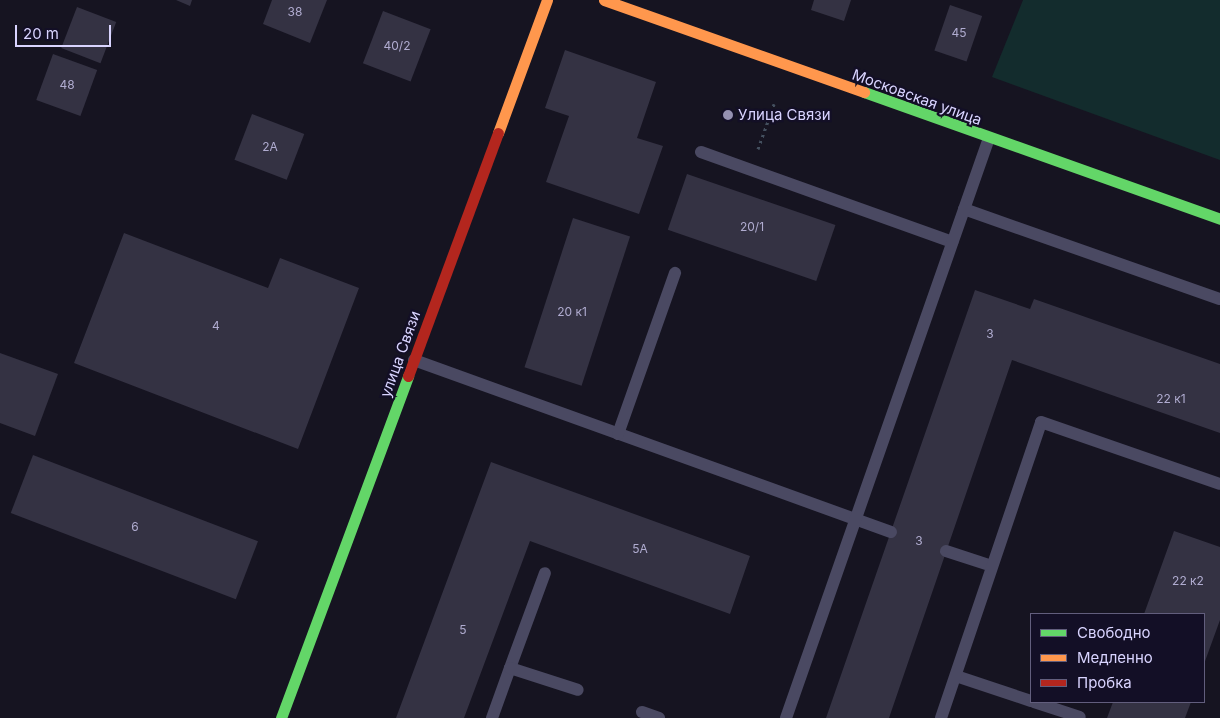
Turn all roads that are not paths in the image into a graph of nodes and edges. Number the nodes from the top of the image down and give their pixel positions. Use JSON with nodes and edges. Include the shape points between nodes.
{"nodes":[{"id":1,"x":547,"y":0,"type":"edge"},
{"id":2,"x":604,"y":0,"type":"edge"},
{"id":3,"x":989,"y":138,"type":"junction"},
{"id":4,"x":701,"y":152,"type":"dead end"},
{"id":5,"x":964,"y":209,"type":"junction"},
{"id":6,"x":1220,"y":219,"type":"edge"},
{"id":7,"x":952,"y":242,"type":"junction"},
{"id":8,"x":675,"y":273,"type":"dead end"},
{"id":9,"x":1220,"y":299,"type":"edge"},
{"id":10,"x":414,"y":360,"type":"junction"},
{"id":11,"x":618,"y":434,"type":"junction"},
{"id":12,"x":1220,"y":484,"type":"edge"},
{"id":13,"x":855,"y":520,"type":"junction"},
{"id":14,"x":892,"y":532,"type":"dead end"},
{"id":15,"x":946,"y":551,"type":"dead end"},
{"id":16,"x":992,"y":566,"type":"junction"},
{"id":17,"x":545,"y":574,"type":"dead end"},
{"id":18,"x":510,"y":668,"type":"junction"},
{"id":19,"x":956,"y":676,"type":"junction"},
{"id":20,"x":578,"y":690,"type":"dead end"},
{"id":21,"x":1030,"y":700,"type":"edge"},
{"id":22,"x":1039,"y":703,"type":"edge"},
{"id":23,"x":642,"y":712,"type":"dead end"},
{"id":24,"x":1080,"y":717,"type":"dead end"},
{"id":25,"x":281,"y":718,"type":"edge"},
{"id":26,"x":492,"y":718,"type":"edge"},
{"id":27,"x":659,"y":718,"type":"edge"},
{"id":28,"x":786,"y":718,"type":"edge"},
{"id":29,"x":941,"y":718,"type":"edge"}],
"edges":[{"from":1,"to":10,"type":"street","name":"улица Связи"},
{"from":2,"to":3,"type":"street","name":"Московская улица"},
{"from":3,"to":5,"type":"lane"},
{"from":3,"to":6,"type":"street","name":"Московская улица"},
{"from":4,"to":7,"type":"lane"},
{"from":5,"to":7,"type":"lane"},
{"from":5,"to":9,"type":"lane"},
{"from":7,"to":13,"type":"lane"},
{"from":8,"to":11,"type":"lane"},
{"from":10,"to":11,"type":"lane"},
{"from":10,"to":25,"type":"street","name":"улица Связи"},
{"from":11,"to":13,"type":"lane"},
{"from":12,"to":16,"type":"lane","via":[[1041,422]]},
{"from":13,"to":14,"type":"lane"},
{"from":13,"to":28,"type":"lane"},
{"from":15,"to":16,"type":"lane"},
{"from":16,"to":19,"type":"lane"},
{"from":17,"to":18,"type":"lane"},
{"from":18,"to":20,"type":"lane"},
{"from":18,"to":26,"type":"lane"},
{"from":19,"to":21,"type":"lane"},
{"from":19,"to":29,"type":"lane"},
{"from":22,"to":24,"type":"lane"},
{"from":23,"to":27,"type":"lane"}]}
